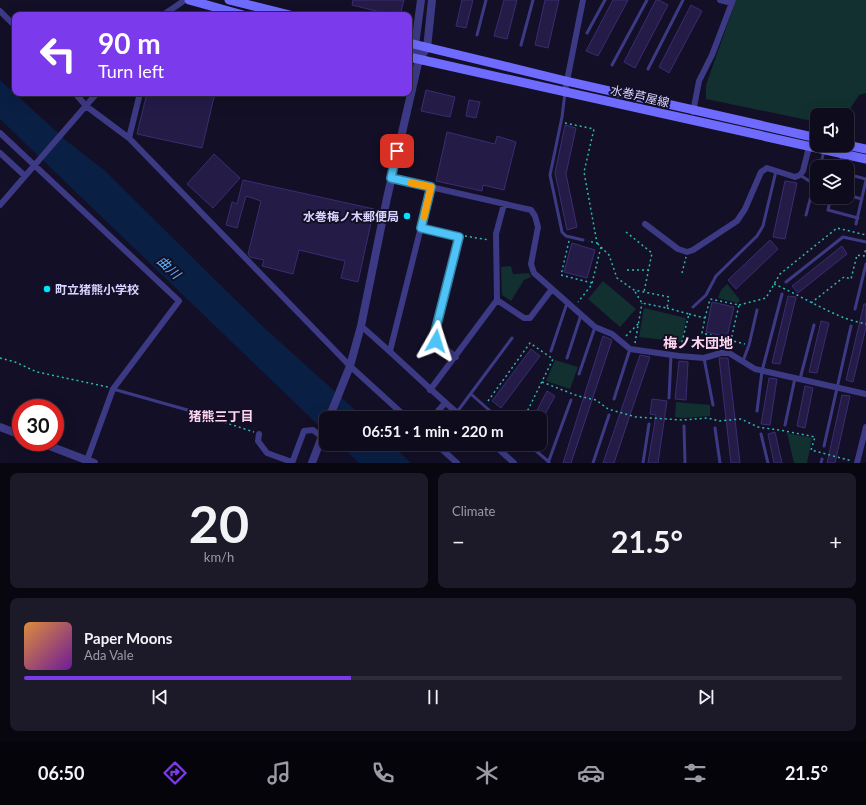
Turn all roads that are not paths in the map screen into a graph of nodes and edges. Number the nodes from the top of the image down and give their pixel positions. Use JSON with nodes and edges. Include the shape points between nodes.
{"nodes":[{"id":1,"x":185,"y":0,"type":"edge"},
{"id":2,"x":189,"y":0,"type":"edge"},
{"id":3,"x":229,"y":0,"type":"edge"},
{"id":4,"x":421,"y":0,"type":"edge"},
{"id":5,"x":432,"y":0,"type":"edge"},
{"id":6,"x":486,"y":0,"type":"edge"},
{"id":7,"x":533,"y":0,"type":"edge"},
{"id":8,"x":582,"y":0,"type":"edge"},
{"id":9,"x":605,"y":0,"type":"edge"},
{"id":10,"x":647,"y":0,"type":"edge"},
{"id":11,"x":684,"y":0,"type":"edge"},
{"id":12,"x":720,"y":0,"type":"edge"},
{"id":13,"x":733,"y":2,"type":"edge"},
{"id":14,"x":0,"y":11,"type":"edge"},
{"id":15,"x":167,"y":12,"type":"edge"},
{"id":16,"x":232,"y":12,"type":"edge"},
{"id":17,"x":278,"y":12,"type":"edge"},
{"id":18,"x":12,"y":20,"type":"edge"},
{"id":19,"x":587,"y":33,"type":"dead end"},
{"id":20,"x":477,"y":35,"type":"dead end"},
{"id":21,"x":412,"y":44,"type":"edge"},
{"id":22,"x":521,"y":45,"type":"dead end"},
{"id":23,"x":427,"y":48,"type":"junction"},
{"id":24,"x":412,"y":58,"type":"edge"},
{"id":25,"x":419,"y":59,"type":"junction"},
{"id":26,"x":612,"y":66,"type":"dead end"},
{"id":27,"x":648,"y":69,"type":"dead end"},
{"id":28,"x":566,"y":81,"type":"junction"},
{"id":29,"x":412,"y":89,"type":"edge"},
{"id":30,"x":565,"y":91,"type":"junction"},
{"id":31,"x":78,"y":96,"type":"edge"},
{"id":32,"x":94,"y":96,"type":"edge"},
{"id":33,"x":139,"y":96,"type":"edge"},
{"id":34,"x":410,"y":96,"type":"edge"},
{"id":35,"x":86,"y":106,"type":"junction"},
{"id":36,"x":692,"y":115,"type":"junction"},
{"id":37,"x":0,"y":133,"type":"edge"},
{"id":38,"x":810,"y":137,"type":"edge"},
{"id":39,"x":129,"y":138,"type":"junction"},
{"id":40,"x":809,"y":146,"type":"joint"},
{"id":41,"x":854,"y":146,"type":"edge"},
{"id":42,"x":866,"y":149,"type":"edge"},
{"id":43,"x":834,"y":152,"type":"edge"},
{"id":44,"x":0,"y":153,"type":"edge"},
{"id":45,"x":843,"y":154,"type":"junction"},
{"id":46,"x":866,"y":159,"type":"edge"},
{"id":47,"x":841,"y":160,"type":"edge"},
{"id":48,"x":34,"y":165,"type":"junction"},
{"id":49,"x":776,"y":170,"type":"junction"},
{"id":50,"x":800,"y":175,"type":"junction"},
{"id":51,"x":25,"y":176,"type":"junction"},
{"id":52,"x":854,"y":176,"type":"edge"},
{"id":53,"x":391,"y":178,"type":"junction"},
{"id":54,"x":866,"y":179,"type":"edge"},
{"id":55,"x":431,"y":187,"type":"junction"},
{"id":56,"x":854,"y":197,"type":"edge"},
{"id":57,"x":862,"y":199,"type":"junction"},
{"id":58,"x":504,"y":204,"type":"junction"},
{"id":59,"x":829,"y":204,"type":"edge"},
{"id":60,"x":0,"y":205,"type":"edge"},
{"id":61,"x":806,"y":215,"type":"dead end"},
{"id":62,"x":858,"y":218,"type":"junction"},
{"id":63,"x":645,"y":224,"type":"dead end"},
{"id":64,"x":856,"y":224,"type":"dead end"},
{"id":65,"x":421,"y":228,"type":"junction"},
{"id":66,"x":582,"y":240,"type":"road end"},
{"id":67,"x":866,"y":242,"type":"edge"},
{"id":68,"x":866,"y":264,"type":"edge"},
{"id":69,"x":786,"y":282,"type":"dead end"},
{"id":70,"x":552,"y":289,"type":"junction"},
{"id":71,"x":782,"y":294,"type":"dead end"},
{"id":72,"x":497,"y":300,"type":"junction"},
{"id":73,"x":567,"y":303,"type":"junction"},
{"id":74,"x":694,"y":307,"type":"dead end"},
{"id":75,"x":855,"y":309,"type":"dead end"},
{"id":76,"x":757,"y":310,"type":"dead end"},
{"id":77,"x":581,"y":315,"type":"junction"},
{"id":78,"x":814,"y":325,"type":"dead end"},
{"id":79,"x":361,"y":326,"type":"junction"},
{"id":80,"x":851,"y":326,"type":"dead end"},
{"id":81,"x":595,"y":327,"type":"junction"},
{"id":82,"x":512,"y":338,"type":"dead end"},
{"id":83,"x":632,"y":349,"type":"junction"},
{"id":84,"x":390,"y":351,"type":"junction"},
{"id":85,"x":551,"y":351,"type":"dead end"},
{"id":86,"x":671,"y":354,"type":"junction"},
{"id":87,"x":456,"y":357,"type":"junction"},
{"id":88,"x":567,"y":358,"type":"dead end"},
{"id":89,"x":704,"y":358,"type":"junction"},
{"id":90,"x":743,"y":362,"type":"junction"},
{"id":91,"x":350,"y":366,"type":"junction"},
{"id":92,"x":762,"y":371,"type":"junction"},
{"id":93,"x":579,"y":374,"type":"dead end"},
{"id":94,"x":797,"y":379,"type":"junction"},
{"id":95,"x":837,"y":387,"type":"junction"},
{"id":96,"x":113,"y":389,"type":"junction"},
{"id":97,"x":430,"y":390,"type":"junction"},
{"id":98,"x":471,"y":394,"type":"junction"},
{"id":99,"x":866,"y":394,"type":"edge"},
{"id":100,"x":668,"y":398,"type":"dead end"},
{"id":101,"x":614,"y":399,"type":"dead end"},
{"id":102,"x":571,"y":400,"type":"dead end"},
{"id":103,"x":445,"y":403,"type":"junction"},
{"id":104,"x":713,"y":405,"type":"dead end"},
{"id":105,"x":191,"y":411,"type":"road end"},
{"id":106,"x":332,"y":411,"type":"edge"},
{"id":107,"x":399,"y":411,"type":"edge"},
{"id":108,"x":438,"y":411,"type":"edge"},
{"id":109,"x":456,"y":411,"type":"edge"},
{"id":110,"x":458,"y":411,"type":"edge"},
{"id":111,"x":490,"y":411,"type":"edge"},
{"id":112,"x":757,"y":411,"type":"dead end"},
{"id":113,"x":609,"y":415,"type":"dead end"},
{"id":114,"x":648,"y":424,"type":"dead end"},
{"id":115,"x":786,"y":425,"type":"dead end"},
{"id":116,"x":684,"y":426,"type":"dead end"},
{"id":117,"x":0,"y":427,"type":"edge"},
{"id":118,"x":866,"y":427,"type":"edge"},
{"id":119,"x":716,"y":428,"type":"dead end"},
{"id":120,"x":319,"y":431,"type":"edge"},
{"id":121,"x":12,"y":432,"type":"edge"},
{"id":122,"x":259,"y":434,"type":"road end"},
{"id":123,"x":762,"y":434,"type":"dead end"},
{"id":124,"x":319,"y":445,"type":"edge"},
{"id":125,"x":824,"y":446,"type":"dead end"},
{"id":126,"x":62,"y":451,"type":"edge"},
{"id":127,"x":444,"y":451,"type":"edge"},
{"id":128,"x":501,"y":451,"type":"edge"},
{"id":129,"x":536,"y":451,"type":"edge"},
{"id":130,"x":822,"y":459,"type":"dead end"},
{"id":131,"x":89,"y":462,"type":"edge"},
{"id":132,"x":549,"y":462,"type":"edge"},
{"id":133,"x":292,"y":463,"type":"edge"},
{"id":134,"x":312,"y":463,"type":"edge"},
{"id":135,"x":457,"y":463,"type":"edge"},
{"id":136,"x":514,"y":463,"type":"edge"},
{"id":137,"x":593,"y":463,"type":"edge"},
{"id":138,"x":643,"y":463,"type":"edge"},
{"id":139,"x":685,"y":463,"type":"edge"},
{"id":140,"x":720,"y":463,"type":"edge"},
{"id":141,"x":768,"y":463,"type":"edge"},
{"id":142,"x":821,"y":463,"type":"edge"},
{"id":143,"x":857,"y":463,"type":"edge"}],
"edges":[{"from":1,"to":15,"type":"street"},
{"from":2,"to":16,"type":"main road"},
{"from":3,"to":17,"type":"main road"},
{"from":4,"to":21,"type":"street"},
{"from":5,"to":23,"type":"street"},
{"from":6,"to":20,"type":"lane"},
{"from":7,"to":22,"type":"lane"},
{"from":8,"to":28,"type":"street"},
{"from":9,"to":19,"type":"lane"},
{"from":10,"to":26,"type":"lane"},
{"from":11,"to":27,"type":"lane"},
{"from":12,"to":13,"type":"street"},
{"from":13,"to":36,"type":"street","via":[[699,81]]},
{"from":14,"to":18,"type":"street"},
{"from":21,"to":23,"type":"main road","name":"水巻芦屋線"},
{"from":21,"to":25,"type":"street"},
{"from":23,"to":25,"type":"street"},
{"from":23,"to":28,"type":"main road","name":"水巻芦屋線"},
{"from":24,"to":25,"type":"main road","name":"水巻芦屋線"},
{"from":25,"to":29,"type":"street"},
{"from":25,"to":30,"type":"main road","name":"水巻芦屋線"},
{"from":28,"to":30,"type":"street"},
{"from":28,"to":36,"type":"main road","name":"水巻芦屋線"},
{"from":30,"to":36,"type":"main road","name":"水巻芦屋線"},
{"from":30,"to":66,"type":"lane","via":[[550,175],[562,232],[566,236]]},
{"from":31,"to":35,"type":"street"},
{"from":32,"to":35,"type":"street"},
{"from":33,"to":39,"type":"street"},
{"from":34,"to":53,"type":"street"},
{"from":35,"to":39,"type":"street"},
{"from":35,"to":48,"type":"street"},
{"from":36,"to":38,"type":"main road","name":"水巻芦屋線"},
{"from":36,"to":40,"type":"main road","name":"水巻芦屋線"},
{"from":37,"to":48,"type":"street"},
{"from":39,"to":91,"type":"street"},
{"from":40,"to":50,"type":"street"},
{"from":41,"to":42,"type":"main road"},
{"from":43,"to":45,"type":"main road","name":"水巻芦屋線"},
{"from":44,"to":51,"type":"street"},
{"from":45,"to":46,"type":"main road","name":"水巻芦屋線"},
{"from":45,"to":47,"type":"lane"},
{"from":48,"to":51,"type":"street"},
{"from":48,"to":96,"type":"street","via":[[179,300]]},
{"from":49,"to":50,"type":"street","via":[[795,177]]},
{"from":49,"to":63,"type":"street","via":[[767,168],[761,172],[737,221],[693,250],[687,252],[678,249]]},
{"from":49,"to":74,"type":"lane","via":[[763,226],[716,276],[706,295]]},
{"from":50,"to":61,"type":"lane","via":[[814,184]]},
{"from":51,"to":60,"type":"street"},
{"from":52,"to":54,"type":"lane"},
{"from":53,"to":55,"type":"street"},
{"from":53,"to":79,"type":"street"},
{"from":54,"to":57,"type":"lane"},
{"from":55,"to":58,"type":"street"},
{"from":55,"to":65,"type":"street"},
{"from":56,"to":57,"type":"lane"},
{"from":57,"to":62,"type":"lane"},
{"from":58,"to":70,"type":"street","via":[[531,210],[535,216],[538,227],[531,264],[534,273]]},
{"from":58,"to":72,"type":"street","via":[[496,234]]},
{"from":59,"to":62,"type":"lane","via":[[828,210]]},
{"from":62,"to":64,"type":"lane"},
{"from":65,"to":84,"type":"street"},
{"from":65,"to":87,"type":"street","via":[[459,237],[434,336],[436,341]]},
{"from":67,"to":69,"type":"lane","via":[[843,237]]},
{"from":68,"to":75,"type":"lane"},
{"from":70,"to":72,"type":"street","via":[[530,318],[524,318]]},
{"from":70,"to":73,"type":"street"},
{"from":71,"to":92,"type":"lane"},
{"from":72,"to":87,"type":"street"},
{"from":73,"to":77,"type":"street"},
{"from":73,"to":85,"type":"lane"},
{"from":76,"to":90,"type":"lane"},
{"from":77,"to":81,"type":"street"},
{"from":77,"to":88,"type":"lane"},
{"from":78,"to":94,"type":"lane"},
{"from":79,"to":84,"type":"street"},
{"from":79,"to":91,"type":"street"},
{"from":80,"to":95,"type":"lane"},
{"from":81,"to":83,"type":"street","via":[[612,334]]},
{"from":81,"to":93,"type":"lane"},
{"from":82,"to":98,"type":"lane"},
{"from":83,"to":86,"type":"street"},
{"from":83,"to":101,"type":"lane"},
{"from":84,"to":97,"type":"street"},
{"from":86,"to":89,"type":"street"},
{"from":86,"to":100,"type":"lane"},
{"from":87,"to":97,"type":"street"},
{"from":89,"to":90,"type":"street","via":[[721,352],[730,353]]},
{"from":89,"to":104,"type":"lane"},
{"from":90,"to":92,"type":"street"},
{"from":91,"to":106,"type":"street"},
{"from":91,"to":107,"type":"street"},
{"from":92,"to":94,"type":"street"},
{"from":92,"to":112,"type":"lane"},
{"from":94,"to":95,"type":"street"},
{"from":94,"to":115,"type":"lane"},
{"from":95,"to":99,"type":"street"},
{"from":95,"to":125,"type":"lane"},
{"from":96,"to":105,"type":"lane"},
{"from":96,"to":131,"type":"street"},
{"from":97,"to":103,"type":"street"},
{"from":98,"to":110,"type":"lane"},
{"from":98,"to":111,"type":"lane"},
{"from":102,"to":132,"type":"lane"},
{"from":103,"to":108,"type":"street"},
{"from":103,"to":109,"type":"street"},
{"from":113,"to":137,"type":"lane"},
{"from":114,"to":138,"type":"lane"},
{"from":116,"to":139,"type":"lane"},
{"from":117,"to":121,"type":"street"},
{"from":118,"to":143,"type":"street"},
{"from":119,"to":140,"type":"lane"},
{"from":120,"to":133,"type":"street","via":[[304,431]]},
{"from":122,"to":133,"type":"street","via":[[258,441],[267,453]]},
{"from":123,"to":141,"type":"lane"},
{"from":124,"to":134,"type":"street"},
{"from":126,"to":131,"type":"street"},
{"from":127,"to":135,"type":"street"},
{"from":128,"to":136,"type":"street"},
{"from":129,"to":132,"type":"lane"},
{"from":130,"to":142,"type":"lane"}]}
